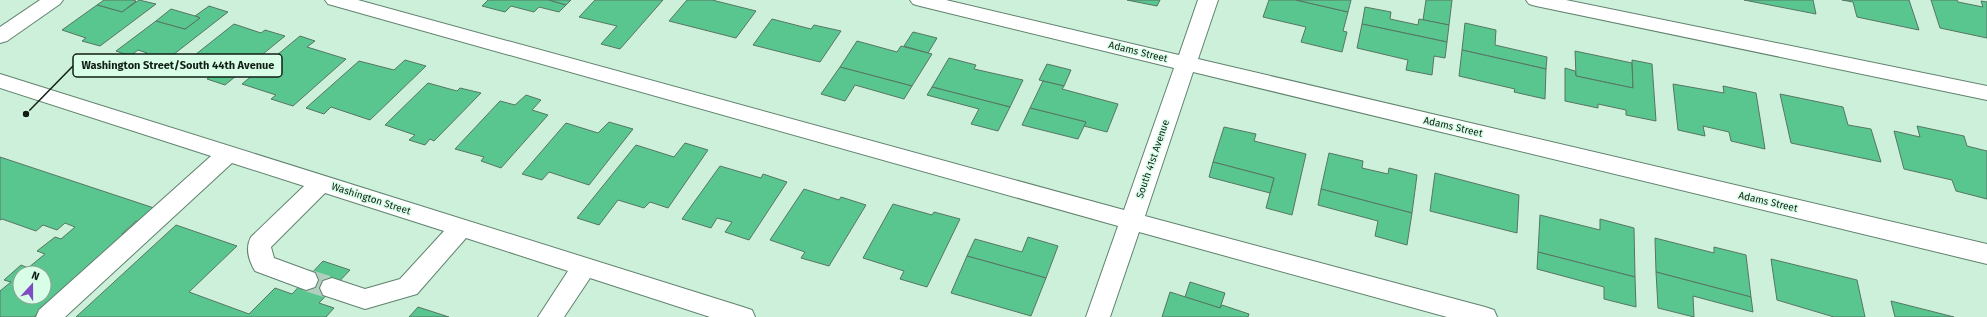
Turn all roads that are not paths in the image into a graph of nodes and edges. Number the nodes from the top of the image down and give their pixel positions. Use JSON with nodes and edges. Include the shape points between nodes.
{"nodes":[{"id":1,"x":54,"y":0,"type":"edge"},
{"id":2,"x":335,"y":0,"type":"edge"},
{"id":3,"x":920,"y":0,"type":"edge"},
{"id":4,"x":1208,"y":0,"type":"edge"},
{"id":5,"x":1536,"y":0,"type":"edge"},
{"id":6,"x":0,"y":36,"type":"edge"},
{"id":7,"x":1186,"y":64,"type":"junction"},
{"id":8,"x":0,"y":81,"type":"edge"},
{"id":9,"x":1987,"y":93,"type":"edge"},
{"id":10,"x":229,"y":153,"type":"junction"},
{"id":11,"x":321,"y":183,"type":"junction"},
{"id":12,"x":1131,"y":221,"type":"junction"},
{"id":13,"x":462,"y":227,"type":"junction"},
{"id":14,"x":1987,"y":254,"type":"edge"},
{"id":15,"x":585,"y":266,"type":"junction"},
{"id":16,"x":306,"y":280,"type":"tunnel mouth"},
{"id":17,"x":332,"y":288,"type":"tunnel mouth"},
{"id":18,"x":48,"y":317,"type":"edge"},
{"id":19,"x":550,"y":317,"type":"edge"},
{"id":20,"x":743,"y":317,"type":"edge"},
{"id":21,"x":1098,"y":317,"type":"edge"},
{"id":22,"x":1485,"y":317,"type":"edge"}],
"edges":[{"from":1,"to":6,"type":"street"},
{"from":2,"to":12,"type":"street"},
{"from":3,"to":7,"type":"street","name":"Adams Street"},
{"from":4,"to":7,"type":"street","name":"South 41st Avenue"},
{"from":5,"to":9,"type":"street"},
{"from":7,"to":12,"type":"street","name":"South 41st Avenue"},
{"from":7,"to":14,"type":"street","name":"Adams Street"},
{"from":8,"to":10,"type":"street","name":"Washington Street"},
{"from":10,"to":11,"type":"street","name":"Washington Street"},
{"from":10,"to":18,"type":"street"},
{"from":11,"to":13,"type":"street","name":"Washington Street"},
{"from":11,"to":16,"type":"street","via":[[259,244],[263,264]]},
{"from":12,"to":21,"type":"street","name":"South 41st Avenue"},
{"from":12,"to":22,"type":"street"},
{"from":13,"to":15,"type":"street","name":"Washington Street"},
{"from":13,"to":17,"type":"street","via":[[408,287],[365,299]]},
{"from":15,"to":19,"type":"street"},
{"from":15,"to":20,"type":"street","name":"Washington Street"}]}
